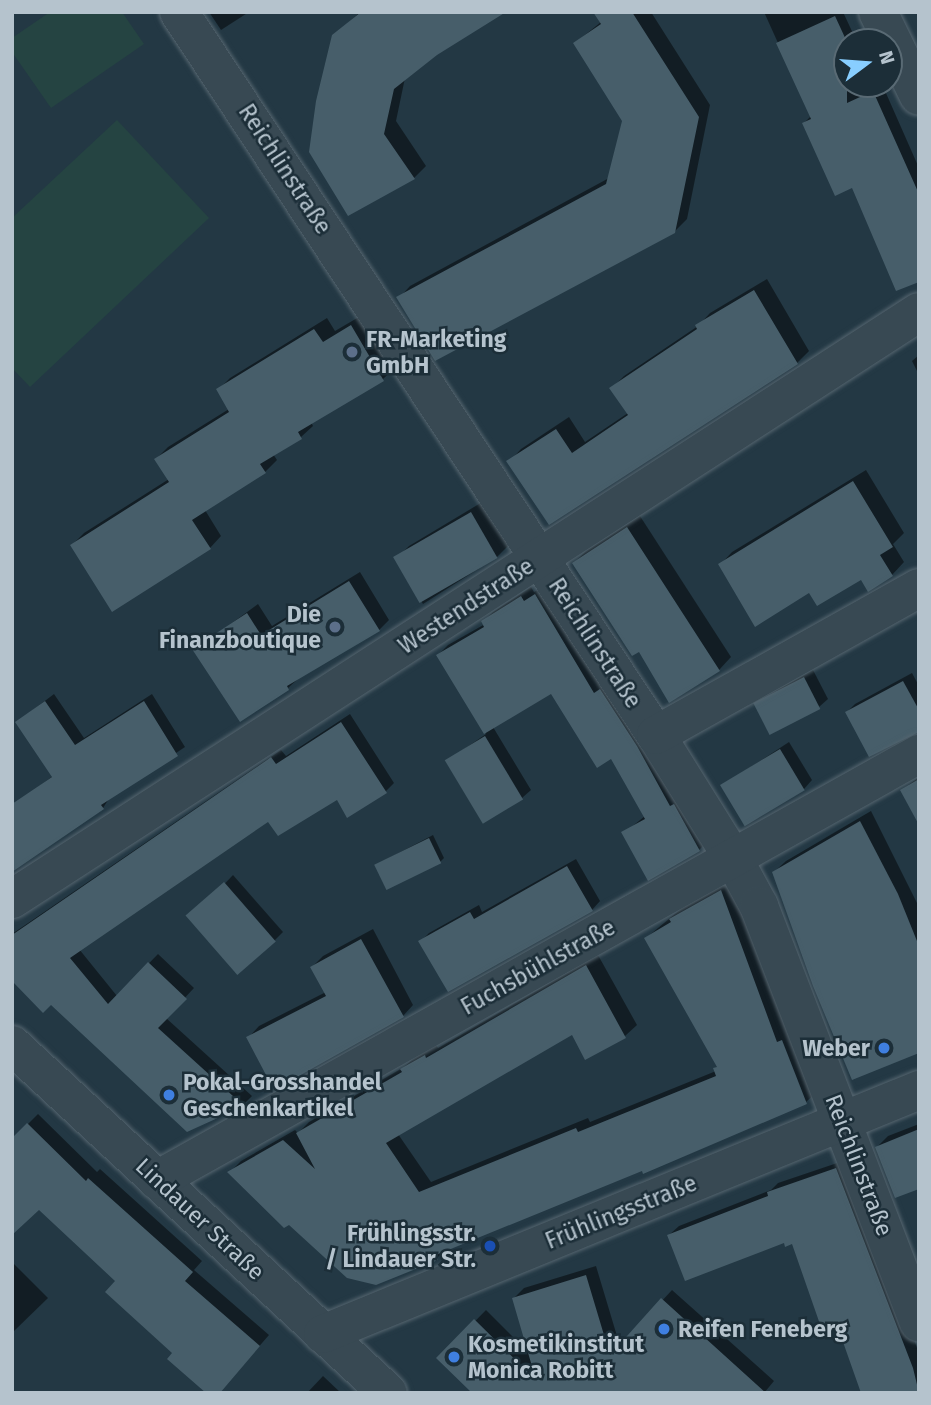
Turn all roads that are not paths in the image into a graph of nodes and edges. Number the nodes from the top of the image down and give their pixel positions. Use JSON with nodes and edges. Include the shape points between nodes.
{"nodes":[{"id":1,"x":179,"y":12,"type":"edge"},
{"id":2,"x":878,"y":12,"type":"edge"},
{"id":3,"x":919,"y":96,"type":"edge"},
{"id":4,"x":919,"y":312,"type":"edge"},
{"id":5,"x":540,"y":558,"type":"junction"},
{"id":6,"x":919,"y":588,"type":"edge"},
{"id":7,"x":656,"y":735,"type":"junction"},
{"id":8,"x":919,"y":754,"type":"edge"},
{"id":9,"x":733,"y":858,"type":"junction"},
{"id":10,"x":12,"y":899,"type":"edge"},
{"id":11,"x":12,"y":1045,"type":"edge"},
{"id":12,"x":919,"y":1090,"type":"edge"},
{"id":13,"x":843,"y":1121,"type":"junction"},
{"id":14,"x":157,"y":1180,"type":"junction"},
{"id":15,"x":919,"y":1322,"type":"edge"},
{"id":16,"x":323,"y":1334,"type":"junction"},
{"id":17,"x":388,"y":1393,"type":"edge"}],
"edges":[{"from":1,"to":5,"type":"street","name":"Reichlinstraße"},
{"from":2,"to":3,"type":"street"},
{"from":4,"to":5,"type":"street","name":"Westendstraße"},
{"from":5,"to":7,"type":"street","name":"Reichlinstraße"},
{"from":5,"to":10,"type":"street","name":"Westendstraße"},
{"from":6,"to":7,"type":"street"},
{"from":7,"to":9,"type":"street","name":"Reichlinstraße"},
{"from":8,"to":9,"type":"street","name":"Fuchsbühlstraße"},
{"from":9,"to":13,"type":"street","name":"Reichlinstraße","via":[[758,906]]},
{"from":9,"to":14,"type":"street","name":"Fuchsbühlstraße"},
{"from":11,"to":14,"type":"street","name":"Lindauer Straße"},
{"from":12,"to":13,"type":"street","name":"Frühlingsstraße"},
{"from":13,"to":15,"type":"street","name":"Reichlinstraße"},
{"from":13,"to":16,"type":"street","name":"Frühlingsstraße"},
{"from":14,"to":16,"type":"street","name":"Lindauer Straße"},
{"from":16,"to":17,"type":"street","name":"Lindauer Straße"}]}
